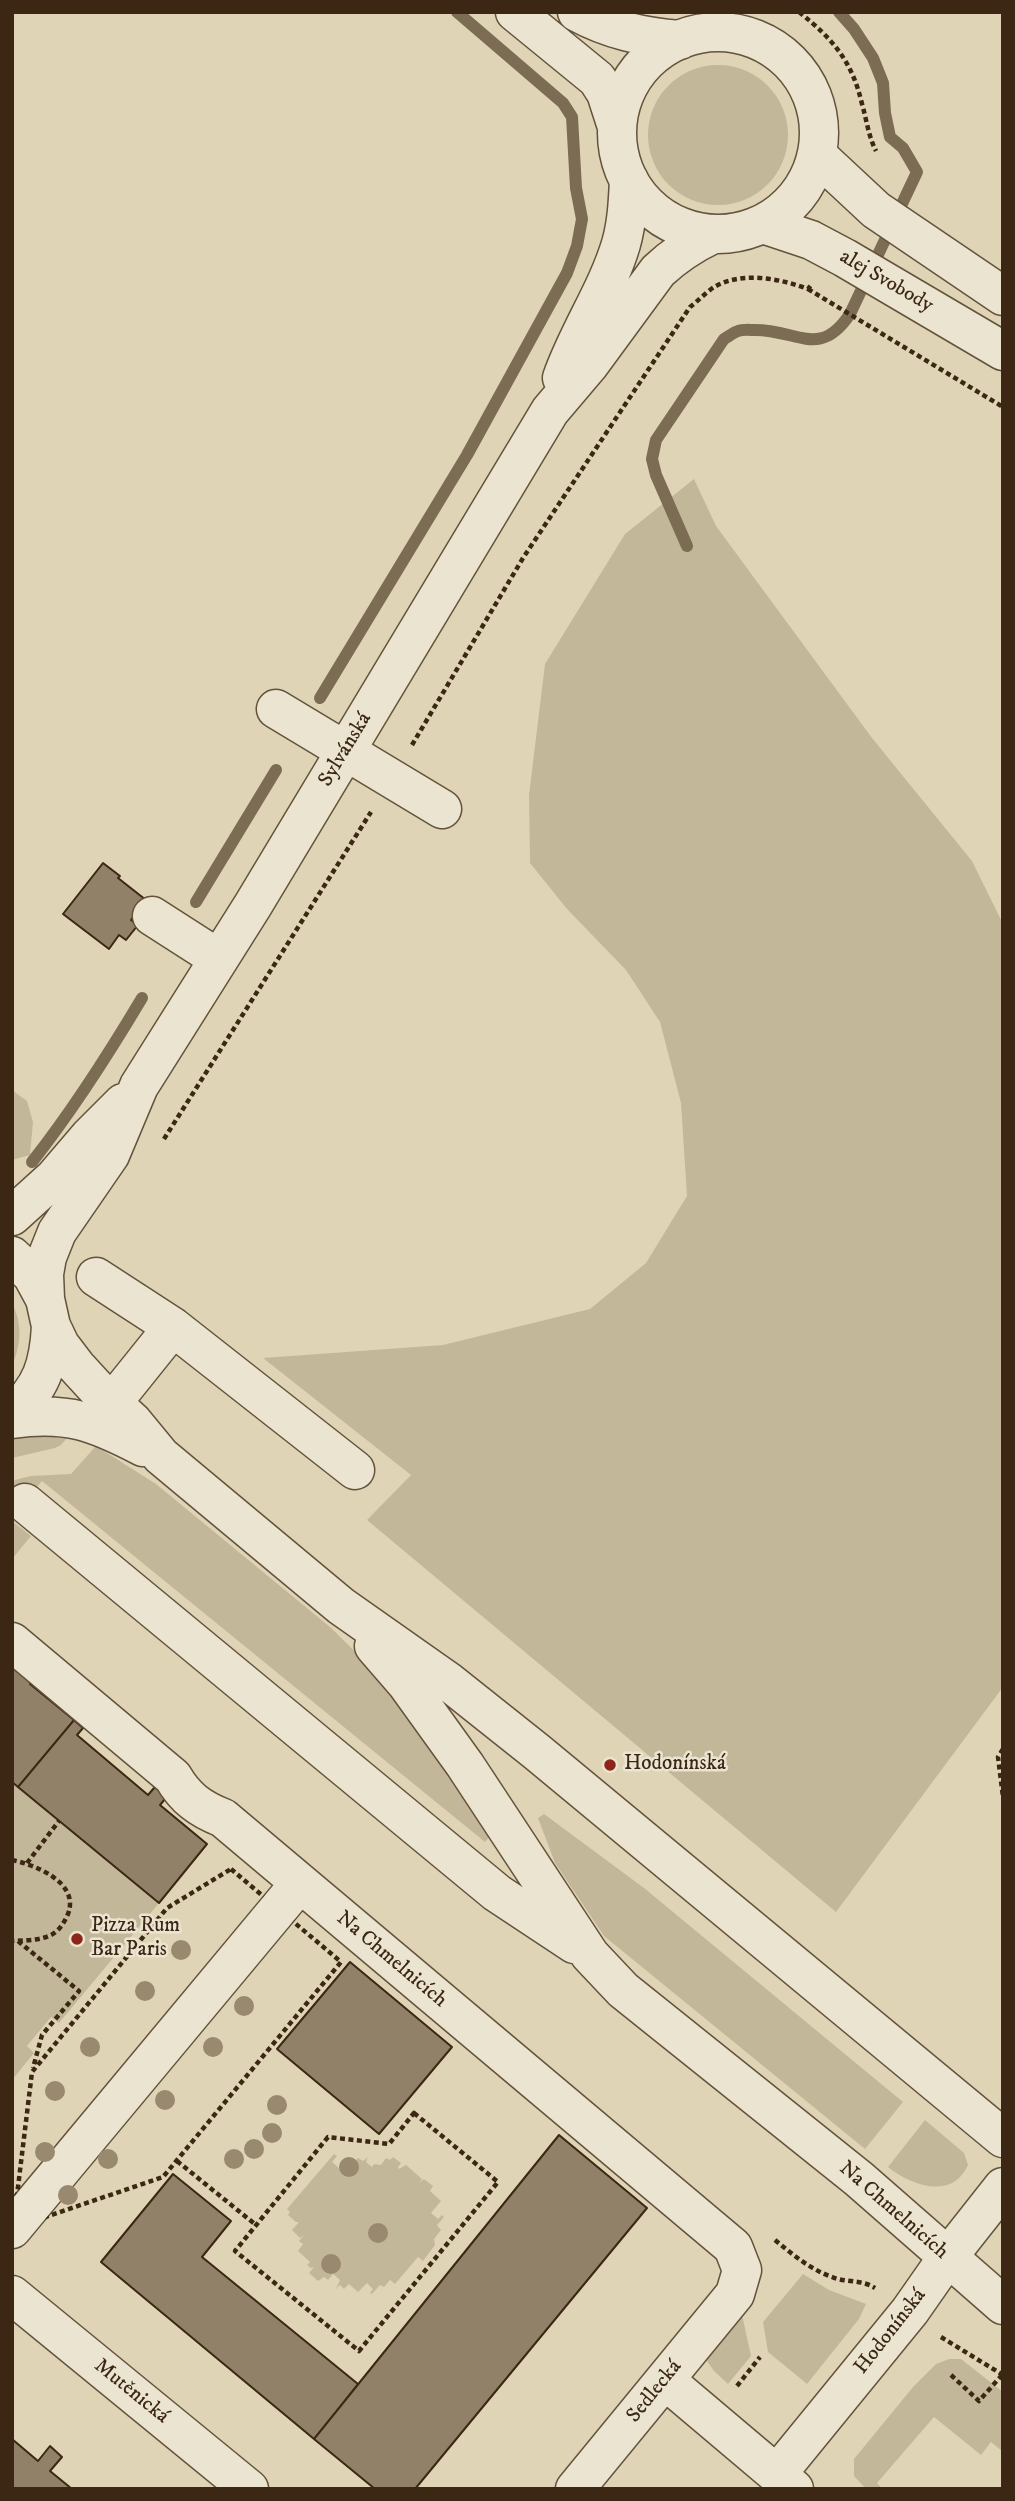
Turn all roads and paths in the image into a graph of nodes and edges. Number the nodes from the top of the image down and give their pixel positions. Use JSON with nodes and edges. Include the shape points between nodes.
{"nodes":[{"id":1,"x":515,"y":12,"type":"edge"},
{"id":2,"x":577,"y":12,"type":"edge"},
{"id":3,"x":799,"y":12,"type":"edge"},
{"id":4,"x":680,"y":40,"type":"junction"},
{"id":5,"x":617,"y":127,"type":"junction"},
{"id":6,"x":878,"y":154,"type":"dead end"},
{"id":7,"x":817,"y":155,"type":"junction"},
{"id":8,"x":629,"y":180,"type":"junction"},
{"id":9,"x":763,"y":224,"type":"junction"},
{"id":10,"x":713,"y":234,"type":"junction"},
{"id":11,"x":833,"y":252,"type":"junction"},
{"id":12,"x":808,"y":289,"type":"junction"},
{"id":13,"x":1003,"y":296,"type":"edge"},
{"id":14,"x":1003,"y":351,"type":"edge"},
{"id":15,"x":1003,"y":407,"type":"edge"},
{"id":16,"x":550,"y":411,"type":"junction"},
{"id":17,"x":276,"y":709,"type":"dead end"},
{"id":18,"x":345,"y":751,"type":"junction"},
{"id":19,"x":391,"y":779,"type":"junction"},
{"id":20,"x":442,"y":809,"type":"dead end"},
{"id":21,"x":152,"y":916,"type":"dead end"},
{"id":22,"x":219,"y":959,"type":"junction"},
{"id":23,"x":139,"y":1086,"type":"junction"},
{"id":24,"x":163,"y":1142,"type":"dead end"},
{"id":25,"x":12,"y":1216,"type":"edge"},
{"id":26,"x":12,"y":1256,"type":"edge"},
{"id":27,"x":96,"y":1277,"type":"dead end"},
{"id":28,"x":48,"y":1312,"type":"junction"},
{"id":29,"x":173,"y":1327,"type":"junction"},
{"id":30,"x":112,"y":1403,"type":"junction"},
{"id":31,"x":12,"y":1416,"type":"edge"},
{"id":32,"x":161,"y":1456,"type":"junction"},
{"id":33,"x":355,"y":1470,"type":"dead end"},
{"id":34,"x":25,"y":1503,"type":"dead end"},
{"id":35,"x":341,"y":1606,"type":"junction"},
{"id":36,"x":12,"y":1642,"type":"edge"},
{"id":37,"x":1003,"y":1749,"type":"edge"},
{"id":38,"x":1003,"y":1797,"type":"edge"},
{"id":39,"x":59,"y":1821,"type":"dead end"},
{"id":40,"x":12,"y":1860,"type":"edge"},
{"id":41,"x":27,"y":1863,"type":"junction"},
{"id":42,"x":300,"y":1883,"type":"junction"},
{"id":43,"x":15,"y":1941,"type":"edge"},
{"id":44,"x":590,"y":1955,"type":"junction"},
{"id":45,"x":32,"y":2072,"type":"dead end"},
{"id":46,"x":1003,"y":2137,"type":"edge"},
{"id":47,"x":177,"y":2161,"type":"dead end"},
{"id":48,"x":1003,"y":2187,"type":"edge"},
{"id":49,"x":256,"y":2225,"type":"junction"},
{"id":50,"x":12,"y":2229,"type":"edge"},
{"id":51,"x":947,"y":2258,"type":"junction"},
{"id":52,"x":735,"y":2294,"type":"joint"},
{"id":53,"x":12,"y":2295,"type":"edge"},
{"id":54,"x":1003,"y":2305,"type":"edge"},
{"id":55,"x":949,"y":2344,"type":"dead end"},
{"id":56,"x":760,"y":2357,"type":"dead end"},
{"id":57,"x":951,"y":2375,"type":"dead end"},
{"id":58,"x":1003,"y":2375,"type":"edge"},
{"id":59,"x":665,"y":2380,"type":"junction"},
{"id":60,"x":734,"y":2390,"type":"dead end"},
{"id":61,"x":785,"y":2482,"type":"edge"},
{"id":62,"x":249,"y":2489,"type":"edge"},
{"id":63,"x":575,"y":2489,"type":"edge"}],
"edges":[{"from":1,"to":5,"type":"street","via":[[597,79]]},
{"from":2,"to":4,"type":"street","via":[[628,33]]},
{"from":3,"to":6,"type":"path","via":[[826,34],[849,66]]},
{"from":4,"to":5,"type":"street","via":[[663,48],[635,76]]},
{"from":4,"to":7,"type":"street","via":[[699,34],[739,34],[776,50],[803,79],[816,106]]},
{"from":5,"to":8,"type":"street"},
{"from":7,"to":9,"type":"street","via":[[801,191]]},
{"from":7,"to":13,"type":"street","via":[[876,210]]},
{"from":8,"to":10,"type":"street","via":[[665,219],[688,230]]},
{"from":8,"to":16,"type":"street","name":"Sylvánská","via":[[621,244],[573,345]]},
{"from":9,"to":10,"type":"street","via":[[739,233]]},
{"from":9,"to":11,"type":"street","name":"alej Svobody"},
{"from":10,"to":16,"type":"street","name":"Sylvánská","via":[[671,258],[658,271]]},
{"from":11,"to":12,"type":"path"},
{"from":11,"to":14,"type":"street","name":"alej Svobody"},
{"from":12,"to":15,"type":"path"},
{"from":12,"to":19,"type":"path","via":[[784,280],[751,277],[716,286],[690,307],[523,558]]},
{"from":16,"to":18,"type":"street","name":"Sylvánská"},
{"from":17,"to":18,"type":"street"},
{"from":18,"to":19,"type":"street"},
{"from":18,"to":22,"type":"street","name":"Sylvánská"},
{"from":19,"to":20,"type":"street"},
{"from":19,"to":24,"type":"path"},
{"from":21,"to":22,"type":"street"},
{"from":22,"to":23,"type":"street","name":"Sylvánská"},
{"from":23,"to":25,"type":"street","name":"Sylvánská"},
{"from":23,"to":28,"type":"street","name":"Sylvánská","via":[[110,1155],[57,1232],[44,1274]]},
{"from":26,"to":28,"type":"street","name":"Na Chmelnicích","via":[[32,1275]]},
{"from":27,"to":29,"type":"street"},
{"from":28,"to":30,"type":"street","name":"Na Chmelnicích","via":[[60,1345]]},
{"from":28,"to":31,"type":"street","name":"Na Chmelnicích","via":[[50,1353],[42,1378]]},
{"from":29,"to":30,"type":"street"},
{"from":29,"to":33,"type":"street"},
{"from":30,"to":32,"type":"street","name":"Na Chmelnicích"},
{"from":31,"to":32,"type":"street","name":"Na Chmelnicích","via":[[69,1416],[104,1427]]},
{"from":32,"to":35,"type":"street","name":"Na Chmelnicích"},
{"from":34,"to":44,"type":"street","name":"Na Chmelnicích","via":[[497,1893]]},
{"from":35,"to":44,"type":"street","name":"Na Chmelnicích","via":[[406,1683],[465,1765]]},
{"from":35,"to":46,"type":"street","name":"Na Chmelnicích","via":[[527,1744]]},
{"from":36,"to":42,"type":"street","name":"Na Chmelnicích","via":[[173,1777],[203,1810],[222,1818]]},
{"from":37,"to":38,"type":"path","via":[[998,1756]]},
{"from":39,"to":41,"type":"path"},
{"from":40,"to":41,"type":"path"},
{"from":41,"to":43,"type":"path","via":[[60,1882],[71,1907],[54,1934]]},
{"from":42,"to":50,"type":"street"},
{"from":42,"to":52,"type":"street","name":"Na Chmelnicích","via":[[733,2247],[742,2270]]},
{"from":43,"to":45,"type":"path","via":[[79,1991],[42,2035]]},
{"from":44,"to":51,"type":"street","name":"Na Chmelnicích","via":[[623,1990],[859,2179]]},
{"from":47,"to":49,"type":"path"},
{"from":48,"to":51,"type":"street","name":"Hodonínská"},
{"from":49,"to":49,"type":"path","via":[[235,2251],[359,2351],[498,2182],[414,2113],[389,2144],[328,2137]]},
{"from":51,"to":54,"type":"street","name":"Na Chmelnicích"},
{"from":51,"to":61,"type":"street","name":"Hodonínská"},
{"from":52,"to":59,"type":"street","name":"Sedlecká"},
{"from":53,"to":62,"type":"street","name":"Mutěnická"},
{"from":55,"to":58,"type":"path"},
{"from":56,"to":60,"type":"path"},
{"from":57,"to":58,"type":"path","via":[[979,2402]]},
{"from":59,"to":61,"type":"street","name":"Hodonínská"},
{"from":59,"to":63,"type":"street","name":"Sedlecká"}]}
